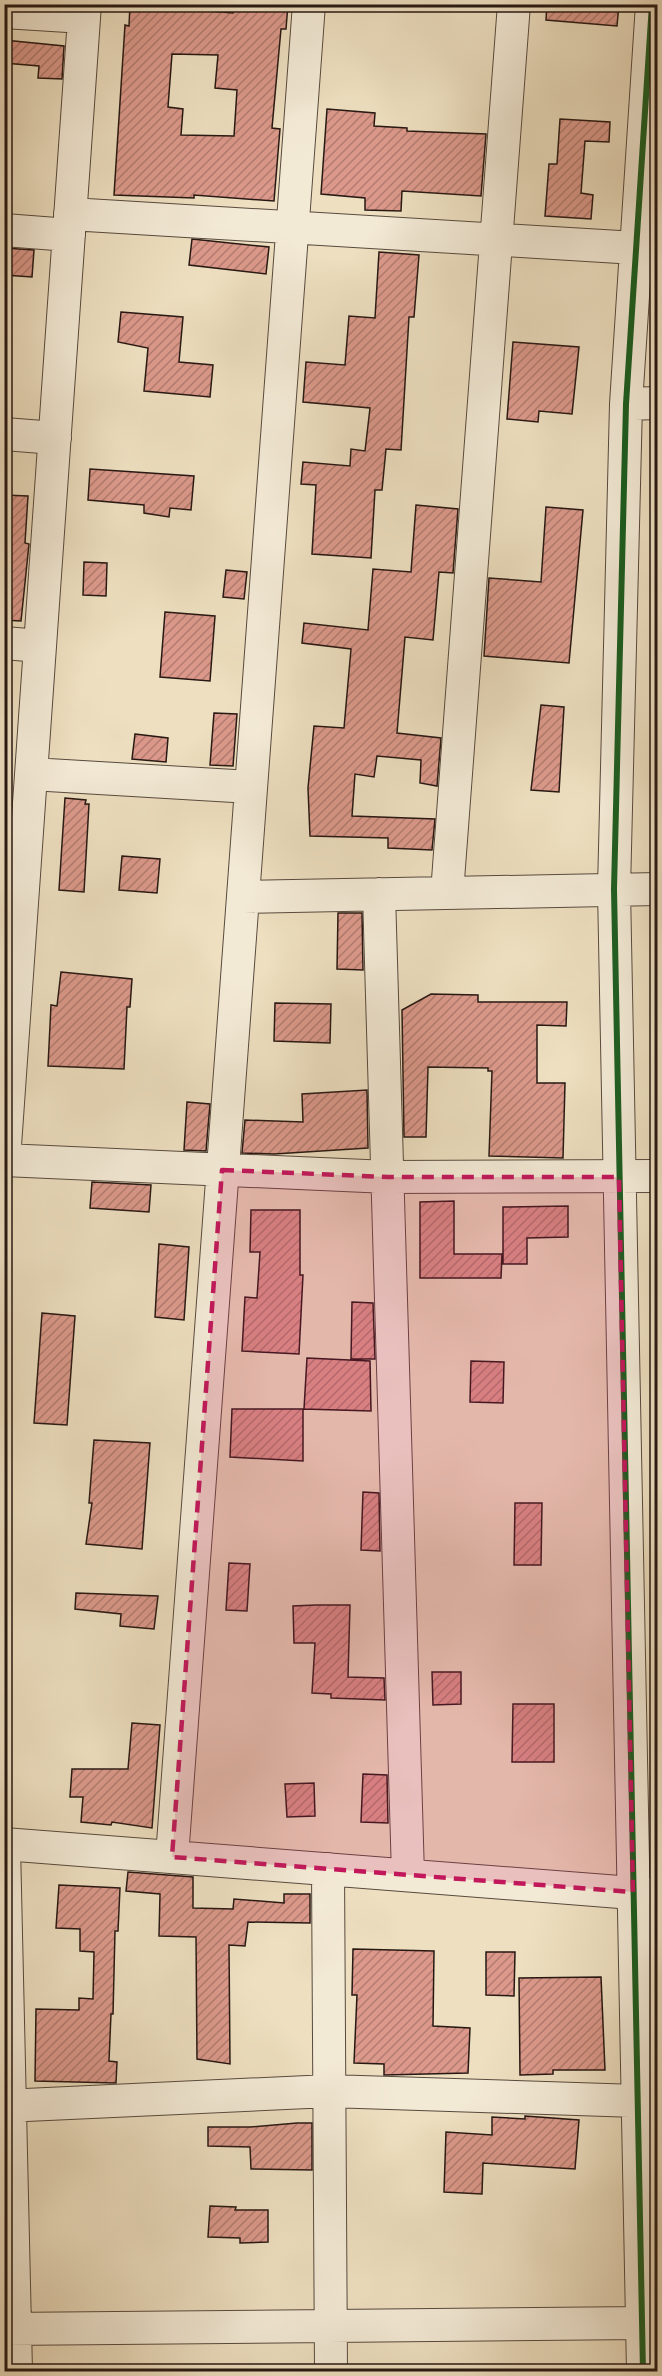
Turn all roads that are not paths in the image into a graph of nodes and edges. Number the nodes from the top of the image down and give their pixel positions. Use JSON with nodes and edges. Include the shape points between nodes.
{"nodes":[{"id":1,"x":309,"y":4,"type":"edge"},
{"id":2,"x":514,"y":4,"type":"edge"},
{"id":3,"x":652,"y":4,"type":"edge"},
{"id":4,"x":84,"y":11,"type":"edge"},
{"id":5,"x":4,"y":12,"type":"edge"},
{"id":6,"x":69,"y":224,"type":"junction"},
{"id":7,"x":292,"y":227,"type":"junction"},
{"id":8,"x":4,"y":230,"type":"edge"},
{"id":9,"x":496,"y":239,"type":"junction"},
{"id":10,"x":636,"y":248,"type":"junction"},
{"id":11,"x":657,"y":403,"type":"edge"},
{"id":12,"x":626,"y":404,"type":"junction"},
{"id":13,"x":4,"y":434,"type":"edge"},
{"id":14,"x":55,"y":438,"type":"junction"},
{"id":15,"x":4,"y":643,"type":"edge"},
{"id":16,"x":40,"y":646,"type":"junction"},
{"id":17,"x":31,"y":774,"type":"junction"},
{"id":18,"x":251,"y":787,"type":"junction"},
{"id":19,"x":15,"y":855,"type":"edge"},
{"id":20,"x":657,"y":889,"type":"edge"},
{"id":21,"x":614,"y":890,"type":"junction"},
{"id":22,"x":447,"y":893,"type":"junction"},
{"id":23,"x":379,"y":894,"type":"junction"},
{"id":24,"x":244,"y":897,"type":"junction"},
{"id":25,"x":8,"y":1065,"type":"edge"},
{"id":26,"x":5,"y":1160,"type":"edge"},
{"id":27,"x":222,"y":1170,"type":"junction"},
{"id":28,"x":657,"y":1176,"type":"edge"},
{"id":29,"x":388,"y":1177,"type":"junction"},
{"id":30,"x":619,"y":1177,"type":"junction"},
{"id":31,"x":4,"y":1845,"type":"edge"},
{"id":32,"x":172,"y":1857,"type":"junction"},
{"id":33,"x":328,"y":1869,"type":"junction"},
{"id":34,"x":408,"y":1875,"type":"junction"},
{"id":35,"x":645,"y":1894,"type":"edge"},
{"id":36,"x":329,"y":2091,"type":"junction"},
{"id":37,"x":637,"y":2101,"type":"junction"},
{"id":38,"x":8,"y":2106,"type":"edge"},
{"id":39,"x":642,"y":2323,"type":"junction"},
{"id":40,"x":331,"y":2325,"type":"junction"},
{"id":41,"x":10,"y":2329,"type":"edge"},
{"id":42,"x":16,"y":2372,"type":"edge"},
{"id":43,"x":331,"y":2372,"type":"edge"},
{"id":44,"x":643,"y":2372,"type":"edge"}],
"edges":[{"from":1,"to":7,"type":"street"},
{"from":2,"to":9,"type":"street"},
{"from":3,"to":10,"type":"street"},
{"from":4,"to":5,"type":"street"},
{"from":4,"to":6,"type":"street"},
{"from":6,"to":7,"type":"street"},
{"from":6,"to":8,"type":"street"},
{"from":6,"to":14,"type":"street"},
{"from":7,"to":9,"type":"street"},
{"from":7,"to":18,"type":"street"},
{"from":9,"to":10,"type":"street"},
{"from":9,"to":22,"type":"street"},
{"from":10,"to":12,"type":"street"},
{"from":11,"to":12,"type":"street"},
{"from":12,"to":21,"type":"street"},
{"from":13,"to":14,"type":"street"},
{"from":14,"to":16,"type":"street"},
{"from":15,"to":16,"type":"street"},
{"from":16,"to":17,"type":"street"},
{"from":17,"to":18,"type":"street"},
{"from":17,"to":19,"type":"street"},
{"from":18,"to":24,"type":"street"},
{"from":19,"to":25,"type":"street"},
{"from":20,"to":21,"type":"street"},
{"from":21,"to":22,"type":"street"},
{"from":21,"to":30,"type":"street"},
{"from":22,"to":23,"type":"street"},
{"from":23,"to":24,"type":"street"},
{"from":23,"to":29,"type":"street"},
{"from":24,"to":27,"type":"street"},
{"from":25,"to":26,"type":"street"},
{"from":26,"to":27,"type":"street"},
{"from":27,"to":29,"type":"street"},
{"from":27,"to":32,"type":"street"},
{"from":28,"to":30,"type":"street"},
{"from":29,"to":30,"type":"street"},
{"from":29,"to":34,"type":"street"},
{"from":30,"to":35,"type":"street"},
{"from":31,"to":32,"type":"street"},
{"from":31,"to":38,"type":"street"},
{"from":32,"to":33,"type":"street"},
{"from":33,"to":34,"type":"street"},
{"from":33,"to":36,"type":"street"},
{"from":34,"to":35,"type":"street"},
{"from":35,"to":37,"type":"street"},
{"from":36,"to":37,"type":"street"},
{"from":36,"to":38,"type":"street"},
{"from":36,"to":40,"type":"street"},
{"from":37,"to":39,"type":"street"},
{"from":38,"to":41,"type":"street"},
{"from":39,"to":40,"type":"street"},
{"from":39,"to":44,"type":"street"},
{"from":40,"to":41,"type":"street"},
{"from":40,"to":43,"type":"street"},
{"from":41,"to":42,"type":"street"}]}
